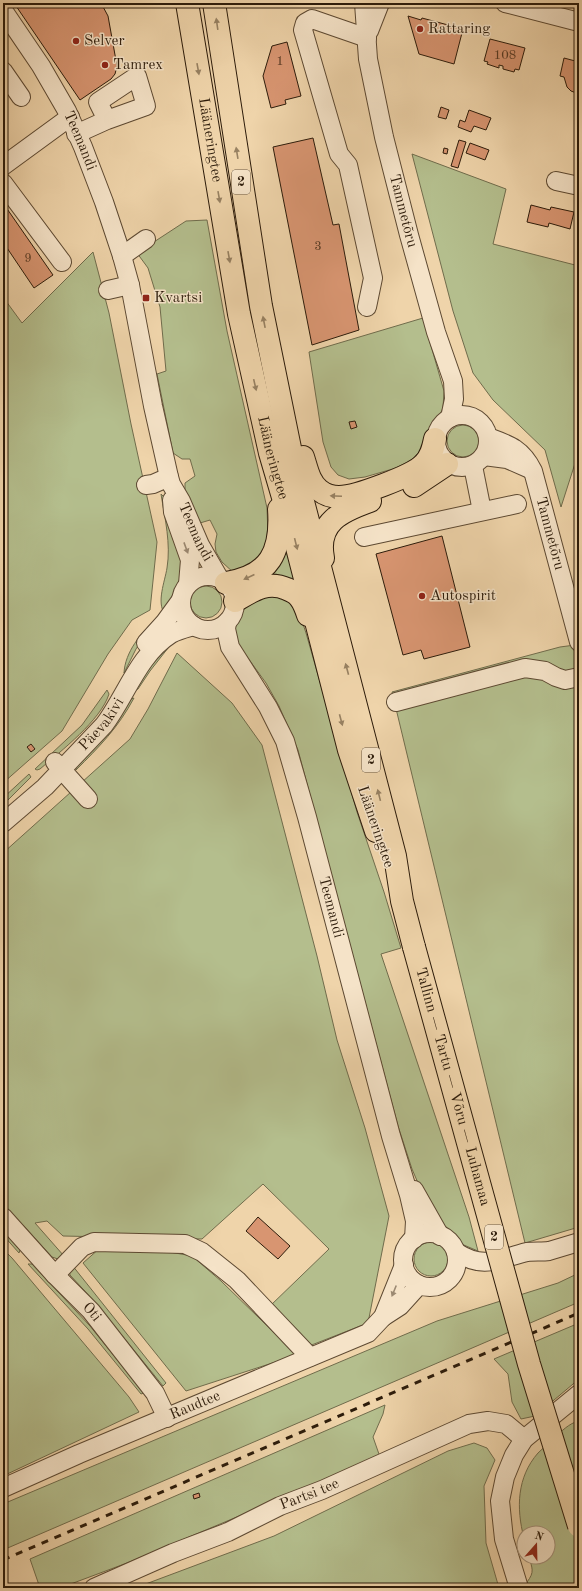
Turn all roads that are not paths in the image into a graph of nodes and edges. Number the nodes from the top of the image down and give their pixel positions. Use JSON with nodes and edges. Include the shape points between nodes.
{"nodes":[{"id":1,"x":187,"y":3,"type":"edge"},
{"id":2,"x":214,"y":3,"type":"edge"},
{"id":3,"x":364,"y":3,"type":"edge"},
{"id":4,"x":380,"y":3,"type":"edge"},
{"id":5,"x":505,"y":3,"type":"edge"},
{"id":6,"x":3,"y":10,"type":"edge"},
{"id":7,"x":579,"y":22,"type":"edge"},
{"id":8,"x":367,"y":38,"type":"junction"},
{"id":9,"x":3,"y":71,"type":"edge"},
{"id":10,"x":21,"y":97,"type":"dead end"},
{"id":11,"x":70,"y":117,"type":"junction"},
{"id":12,"x":107,"y":120,"type":"dead end"},
{"id":13,"x":76,"y":134,"type":"junction"},
{"id":14,"x":3,"y":166,"type":"edge"},
{"id":15,"x":556,"y":180,"type":"dead end"},
{"id":16,"x":3,"y":183,"type":"edge"},
{"id":17,"x":579,"y":186,"type":"edge"},
{"id":18,"x":146,"y":239,"type":"dead end"},
{"id":19,"x":122,"y":256,"type":"junction"},
{"id":20,"x":62,"y":262,"type":"dead end"},
{"id":21,"x":130,"y":285,"type":"junction"},
{"id":22,"x":108,"y":290,"type":"dead end"},
{"id":23,"x":367,"y":307,"type":"dead end"},
{"id":24,"x":272,"y":361,"type":"junction"},
{"id":25,"x":147,"y":371,"type":"junction"},
{"id":26,"x":453,"y":381,"type":"junction"},
{"id":27,"x":450,"y":418,"type":"junction"},
{"id":28,"x":474,"y":418,"type":"junction"},
{"id":29,"x":488,"y":436,"type":"junction"},
{"id":30,"x":435,"y":439,"type":"junction"},
{"id":31,"x":270,"y":453,"type":"junction"},
{"id":32,"x":479,"y":461,"type":"junction"},
{"id":33,"x":447,"y":464,"type":"junction"},
{"id":34,"x":533,"y":471,"type":"junction"},
{"id":35,"x":162,"y":482,"type":"junction"},
{"id":36,"x":517,"y":504,"type":"dead end"},
{"id":37,"x":482,"y":511,"type":"junction"},
{"id":38,"x":364,"y":537,"type":"dead end"},
{"id":39,"x":227,"y":587,"type":"junction"},
{"id":40,"x":184,"y":592,"type":"junction"},
{"id":41,"x":335,"y":620,"type":"junction"},
{"id":42,"x":227,"y":622,"type":"junction"},
{"id":43,"x":200,"y":628,"type":"junction"},
{"id":44,"x":320,"y":641,"type":"junction"},
{"id":45,"x":579,"y":642,"type":"edge"},
{"id":46,"x":242,"y":668,"type":"junction"},
{"id":47,"x":579,"y":677,"type":"edge"},
{"id":48,"x":396,"y":702,"type":"dead end"},
{"id":49,"x":58,"y":765,"type":"junction"},
{"id":50,"x":88,"y":799,"type":"dead end"},
{"id":51,"x":3,"y":812,"type":"edge"},
{"id":52,"x":3,"y":823,"type":"edge"},
{"id":53,"x":402,"y":901,"type":"junction"},
{"id":54,"x":414,"y":948,"type":"joint"},
{"id":55,"x":398,"y":1155,"type":"junction"},
{"id":56,"x":3,"y":1217,"type":"edge"},
{"id":57,"x":440,"y":1236,"type":"junction"},
{"id":58,"x":414,"y":1239,"type":"junction"},
{"id":59,"x":579,"y":1242,"type":"edge"},
{"id":60,"x":548,"y":1251,"type":"junction"},
{"id":61,"x":456,"y":1252,"type":"junction"},
{"id":62,"x":404,"y":1265,"type":"junction"},
{"id":63,"x":56,"y":1275,"type":"junction"},
{"id":64,"x":451,"y":1277,"type":"junction"},
{"id":65,"x":420,"y":1285,"type":"junction"},
{"id":66,"x":383,"y":1317,"type":"junction"},
{"id":67,"x":310,"y":1357,"type":"junction"},
{"id":68,"x":579,"y":1394,"type":"edge"},
{"id":69,"x":167,"y":1418,"type":"junction"},
{"id":70,"x":524,"y":1439,"type":"junction"},
{"id":71,"x":3,"y":1488,"type":"edge"},
{"id":72,"x":579,"y":1526,"type":"edge"},
{"id":73,"x":94,"y":1588,"type":"edge"},
{"id":74,"x":519,"y":1588,"type":"edge"}],
"edges":[{"from":1,"to":31,"type":"highway","name":"Lääneringtee","number":"2","one_way":true,"via":[[239,314]]},
{"from":24,"to":2,"type":"highway","name":"Lääneringtee","number":"2","one_way":true,"via":[[261,306]]},
{"from":3,"to":8,"type":"street","name":"Tammetõru"},
{"from":4,"to":8,"type":"street","name":"Tammetõru"},
{"from":5,"to":7,"type":"street"},
{"from":6,"to":11,"type":"street","name":"Teemandi","via":[[41,66]]},
{"from":8,"to":23,"type":"street","via":[[312,19],[306,23],[303,30],[339,154],[348,165],[373,278]]},
{"from":8,"to":26,"type":"street","name":"Tammetõru","via":[[371,80],[394,177],[436,332]]},
{"from":9,"to":10,"type":"street"},
{"from":11,"to":13,"type":"street","name":"Teemandi"},
{"from":11,"to":14,"type":"street"},
{"from":12,"to":13,"type":"street"},
{"from":13,"to":19,"type":"street","name":"Teemandi","via":[[83,146]]},
{"from":15,"to":17,"type":"street"},
{"from":16,"to":20,"type":"street"},
{"from":18,"to":19,"type":"street"},
{"from":19,"to":21,"type":"street","name":"Teemandi"},
{"from":19,"to":25,"type":"street","via":[[140,284],[147,324]]},
{"from":21,"to":22,"type":"street"},
{"from":21,"to":25,"type":"street","name":"Teemandi"},
{"from":30,"to":24,"type":"highway","one_way":true,"via":[[432,453],[424,465],[413,472],[351,494],[339,497],[329,495],[319,490],[308,475]]},
{"from":24,"to":41,"type":"highway","name":"Lääneringtee","number":"2","via":[[304,508]]},
{"from":25,"to":35,"type":"street","name":"Teemandi"},
{"from":26,"to":27,"type":"street","name":"Tammetõru","via":[[454,399]]},
{"from":26,"to":28,"type":"street","name":"Tammetõru"},
{"from":27,"to":28,"type":"street","via":[[462,415]]},
{"from":27,"to":30,"type":"street","via":[[440,427]]},
{"from":28,"to":29,"type":"street","via":[[483,426]]},
{"from":29,"to":32,"type":"street","via":[[489,445]]},
{"from":29,"to":34,"type":"street","name":"Tammetõru","via":[[522,453]]},
{"from":30,"to":33,"type":"street","via":[[438,453]]},
{"from":31,"to":39,"type":"highway","one_way":true,"via":[[279,500],[280,536],[264,568]]},
{"from":31,"to":44,"type":"highway","name":"Lääneringtee","number":"2","one_way":true},
{"from":32,"to":33,"type":"street","via":[[460,468]]},
{"from":32,"to":34,"type":"street","via":[[507,459]]},
{"from":32,"to":37,"type":"street"},
{"from":33,"to":41,"type":"highway","via":[[410,488],[343,512],[331,521],[325,531],[322,552]]},
{"from":34,"to":45,"type":"street","name":"Tammetõru"},
{"from":35,"to":39,"type":"street","name":"Teemandi","via":[[181,501],[200,545]]},
{"from":35,"to":40,"type":"street","name":"Teemandi","one_way":true,"via":[[190,560]]},
{"from":36,"to":37,"type":"street"},
{"from":37,"to":38,"type":"street"},
{"from":39,"to":40,"type":"street","name":"Teemandi","via":[[211,576],[203,576],[195,579]]},
{"from":39,"to":42,"type":"street","name":"Teemandi","via":[[234,609]]},
{"from":39,"to":44,"type":"highway","via":[[255,590],[269,585],[293,591],[300,597]]},
{"from":40,"to":43,"type":"street","name":"Teemandi","via":[[181,609],[184,617]]},
{"from":40,"to":49,"type":"street","name":"Päevakivi","via":[[165,622],[144,646],[107,712]]},
{"from":53,"to":41,"type":"highway","name":"Lääneringtee","number":"2","one_way":true,"via":[[395,856]]},
{"from":42,"to":43,"type":"street","via":[[214,629]]},
{"from":42,"to":46,"type":"street","name":"Teemandi","via":[[227,639]]},
{"from":43,"to":46,"type":"street","name":"Teemandi"},
{"from":43,"to":49,"type":"street","name":"Päevakivi","via":[[171,634],[157,645],[139,668],[104,725]]},
{"from":44,"to":53,"type":"highway","name":"Lääneringtee","number":"2","one_way":true,"via":[[349,750]]},
{"from":46,"to":55,"type":"street","name":"Teemandi","via":[[268,707],[285,741]]},
{"from":47,"to":48,"type":"street","via":[[565,680],[545,671],[525,668]]},
{"from":49,"to":50,"type":"street"},
{"from":49,"to":51,"type":"street","name":"Päevakivi"},
{"from":49,"to":52,"type":"street","name":"Päevakivi","via":[[45,787]]},
{"from":53,"to":54,"type":"highway","name":"Lääneringtee","number":"2"},
{"from":54,"to":72,"type":"highway","name":"Tallinn — Tartu — Võru — Luhamaa","number":"2","bridge":true,"via":[[529,1364]]},
{"from":55,"to":57,"type":"street","name":"Teemandi"},
{"from":55,"to":58,"type":"street","name":"Teemandi","via":[[415,1221]]},
{"from":56,"to":63,"type":"street","name":"Oti"},
{"from":57,"to":58,"type":"street","via":[[427,1234]]},
{"from":57,"to":61,"type":"street","via":[[452,1245]]},
{"from":58,"to":62,"type":"street","name":"Raudtee","via":[[405,1250]]},
{"from":59,"to":60,"type":"street"},
{"from":60,"to":61,"type":"street","via":[[528,1252],[494,1262],[476,1262]]},
{"from":60,"to":64,"type":"street","via":[[536,1259],[495,1272],[474,1272]]},
{"from":61,"to":64,"type":"street","via":[[456,1269]]},
{"from":62,"to":65,"type":"street","via":[[409,1277]]},
{"from":62,"to":66,"type":"street","name":"Raudtee","one_way":true},
{"from":63,"to":67,"type":"street","via":[[82,1247],[94,1242],[185,1244],[202,1252],[237,1280]]},
{"from":63,"to":69,"type":"street","name":"Oti","via":[[90,1311],[155,1393]]},
{"from":64,"to":65,"type":"street","via":[[437,1286]]},
{"from":65,"to":66,"type":"street","name":"Raudtee","via":[[400,1306]]},
{"from":66,"to":67,"type":"street","name":"Raudtee","via":[[368,1333]]},
{"from":67,"to":69,"type":"street","name":"Raudtee"},
{"from":68,"to":70,"type":"street"},
{"from":69,"to":71,"type":"street","name":"Raudtee"},
{"from":70,"to":73,"type":"street","name":"Partsi tee","via":[[506,1424],[488,1421],[469,1424],[322,1490],[280,1506],[228,1532]]},
{"from":70,"to":74,"type":"street","via":[[514,1454],[505,1477],[500,1501],[504,1539]]}]}
